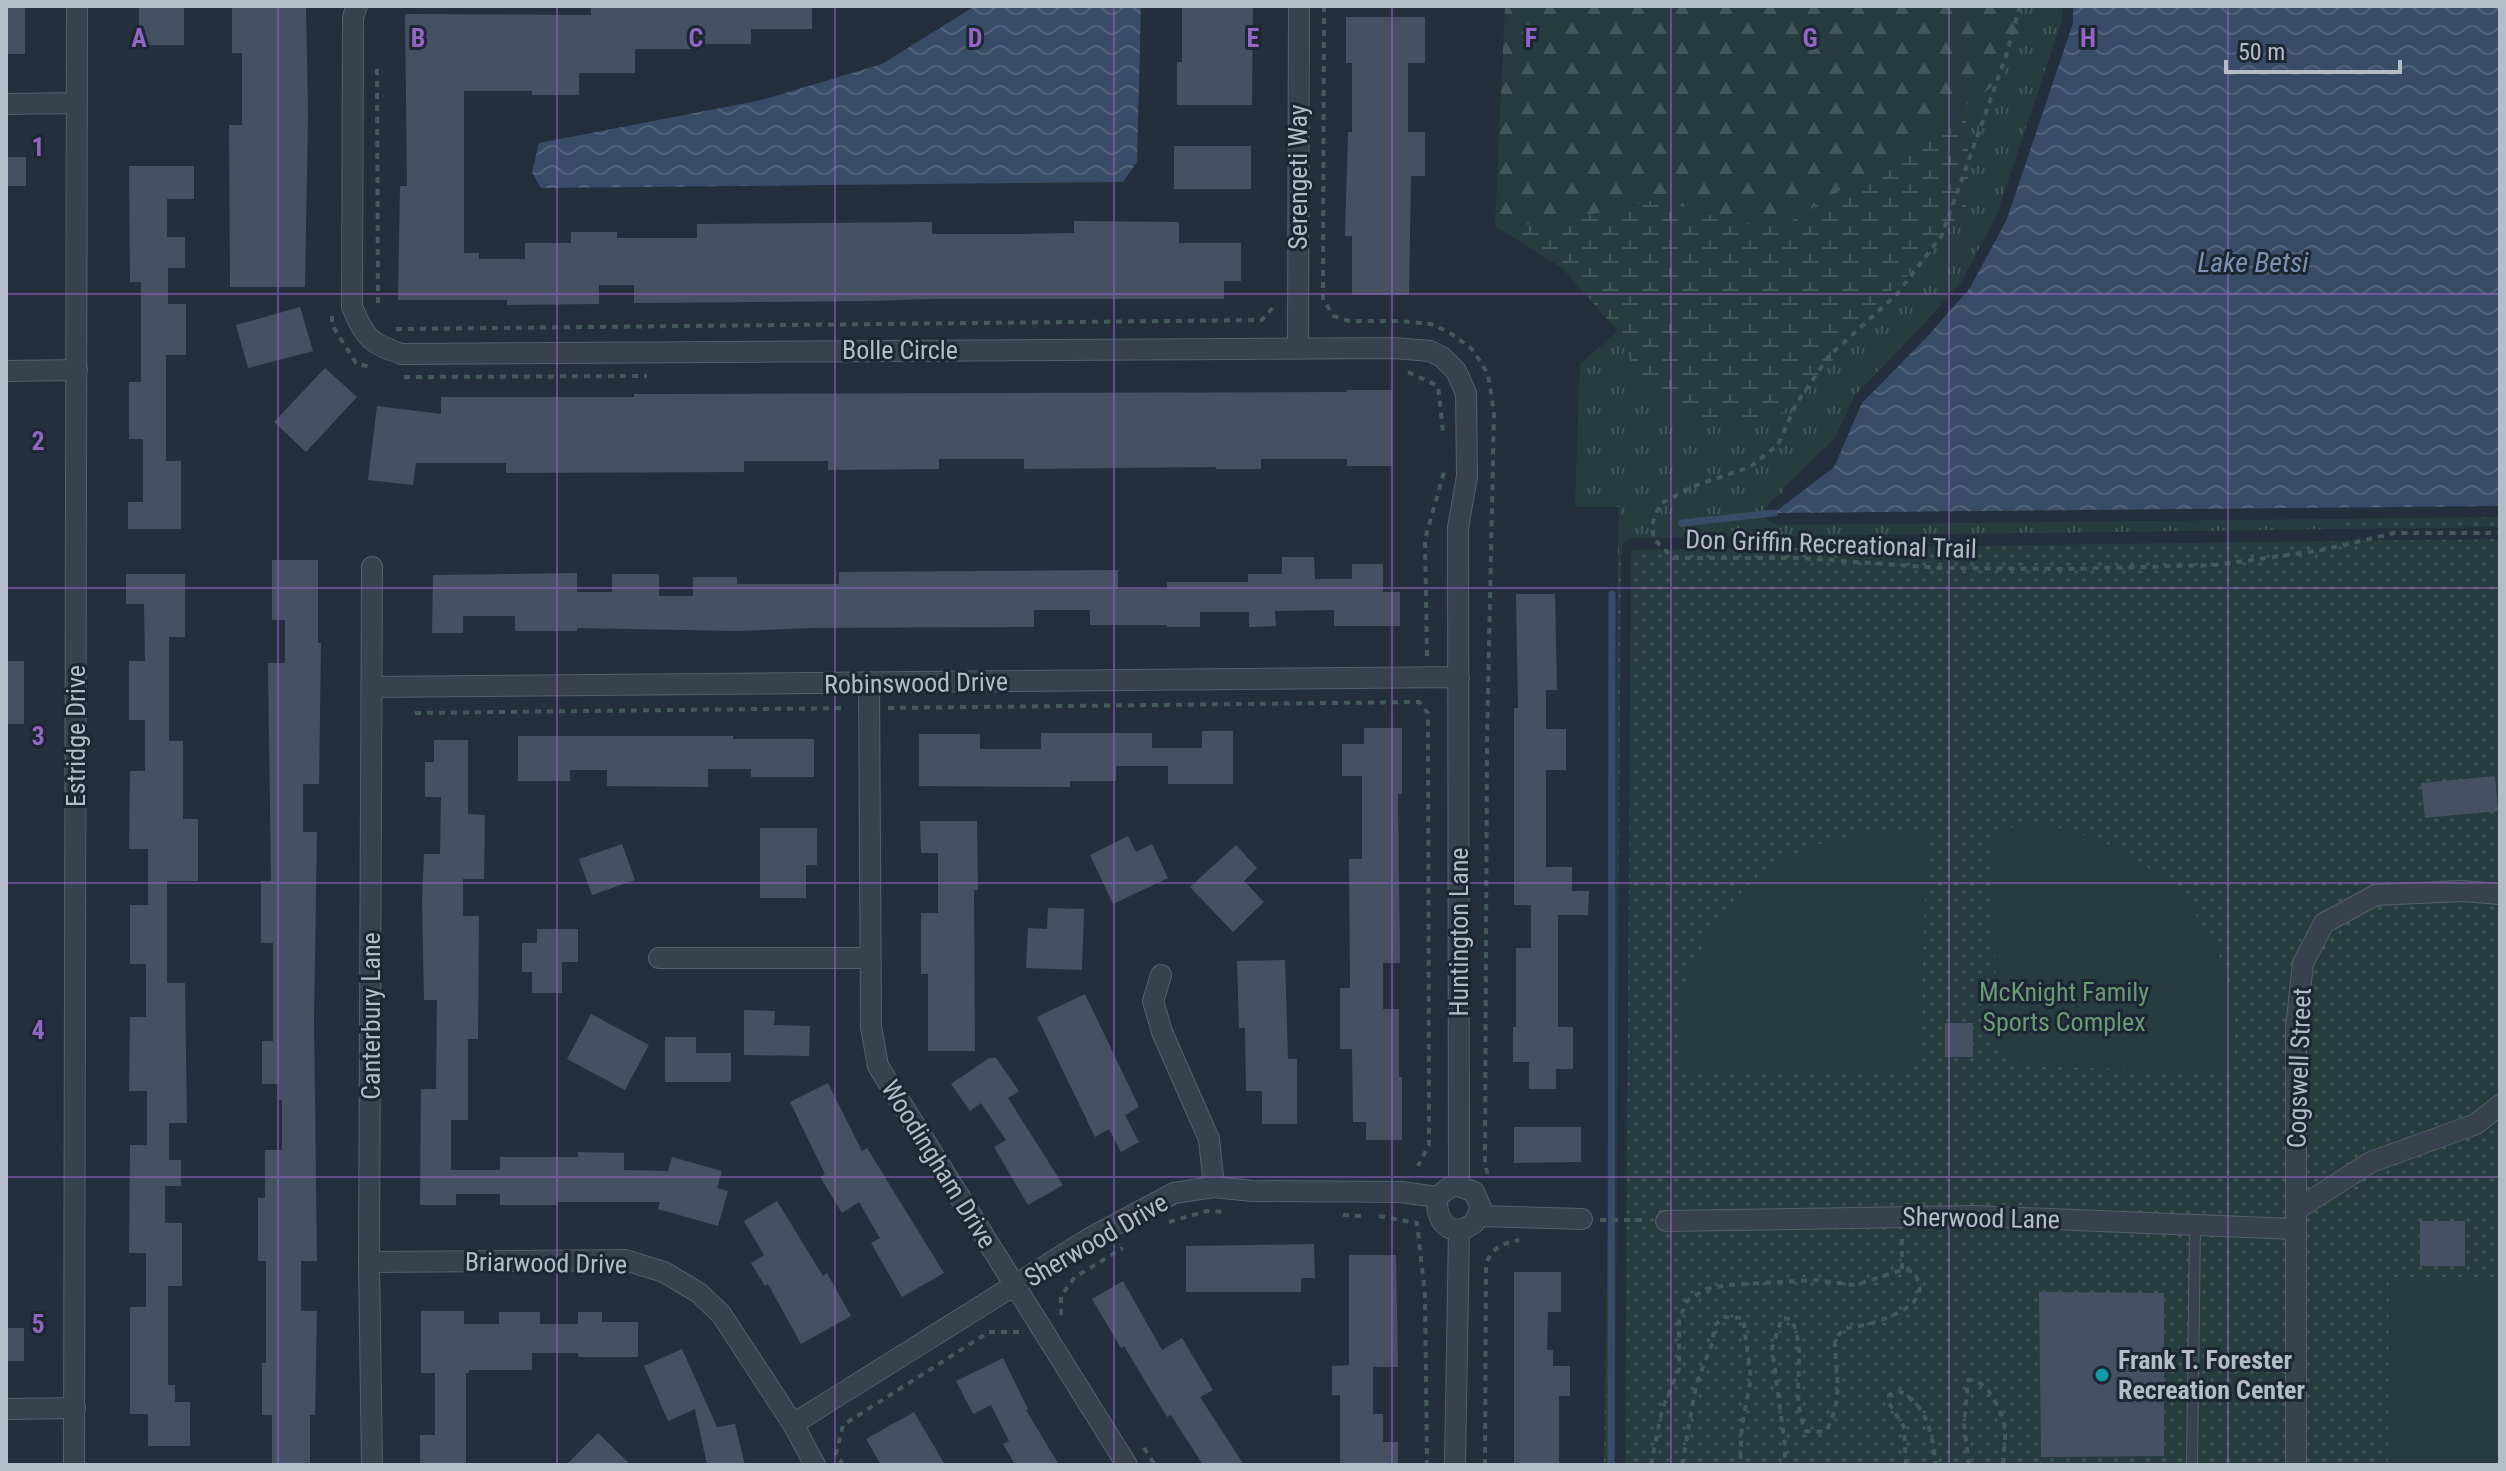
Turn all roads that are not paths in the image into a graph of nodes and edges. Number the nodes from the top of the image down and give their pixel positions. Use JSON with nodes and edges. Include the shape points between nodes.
{"nodes":[{"id":1,"x":77,"y":6,"type":"edge"},
{"id":2,"x":357,"y":6,"type":"edge"},
{"id":3,"x":1299,"y":6,"type":"edge"},
{"id":4,"x":77,"y":103,"type":"junction"},
{"id":5,"x":6,"y":104,"type":"edge"},
{"id":6,"x":1298,"y":348,"type":"junction"},
{"id":7,"x":77,"y":370,"type":"junction"},
{"id":8,"x":6,"y":371,"type":"edge"},
{"id":9,"x":372,"y":567,"type":"dead end"},
{"id":10,"x":1459,"y":677,"type":"junction"},
{"id":11,"x":869,"y":683,"type":"junction"},
{"id":12,"x":373,"y":687,"type":"junction"},
{"id":13,"x":2500,"y":894,"type":"edge"},
{"id":14,"x":659,"y":958,"type":"dead end"},
{"id":15,"x":870,"y":958,"type":"junction"},
{"id":16,"x":1161,"y":975,"type":"dead end"},
{"id":17,"x":2500,"y":1105,"type":"edge"},
{"id":18,"x":1459,"y":1186,"type":"junction"},
{"id":19,"x":1214,"y":1187,"type":"junction"},
{"id":20,"x":1437,"y":1197,"type":"junction"},
{"id":21,"x":1479,"y":1216,"type":"junction"},
{"id":22,"x":1589,"y":1219,"type":"road end"},
{"id":23,"x":2296,"y":1219,"type":"junction"},
{"id":24,"x":1666,"y":1221,"type":"dead end"},
{"id":25,"x":2195,"y":1225,"type":"junction"},
{"id":26,"x":1459,"y":1230,"type":"junction"},
{"id":27,"x":369,"y":1262,"type":"junction"},
{"id":28,"x":1016,"y":1286,"type":"junction"},
{"id":29,"x":75,"y":1408,"type":"junction"},
{"id":30,"x":6,"y":1409,"type":"edge"},
{"id":31,"x":793,"y":1424,"type":"junction"},
{"id":32,"x":74,"y":1465,"type":"edge"},
{"id":33,"x":372,"y":1465,"type":"edge"},
{"id":34,"x":815,"y":1465,"type":"edge"},
{"id":35,"x":1127,"y":1465,"type":"edge"},
{"id":36,"x":1455,"y":1465,"type":"edge"},
{"id":37,"x":2192,"y":1465,"type":"edge"},
{"id":38,"x":2296,"y":1465,"type":"edge"}],
"edges":[{"from":1,"to":4,"type":"street","name":"Estridge Drive"},
{"from":2,"to":6,"type":"street","name":"Bolle Circle","via":[[352,307],[362,330],[378,347],[402,354]]},
{"from":3,"to":6,"type":"street","name":"Serengeti Way"},
{"from":4,"to":5,"type":"street"},
{"from":4,"to":7,"type":"street","name":"Estridge Drive"},
{"from":6,"to":10,"type":"street","name":"Bolle Circle","via":[[1430,351],[1456,371],[1466,393],[1467,421],[1467,476],[1458,528]]},
{"from":7,"to":8,"type":"street"},
{"from":7,"to":29,"type":"street","name":"Estridge Drive"},
{"from":9,"to":12,"type":"street","name":"Canterbury Lane"},
{"from":10,"to":11,"type":"street","name":"Robinswood Drive"},
{"from":10,"to":18,"type":"street","name":"Huntington Lane"},
{"from":11,"to":12,"type":"street","name":"Robinswood Drive"},
{"from":11,"to":15,"type":"street","name":"Woodingham Drive"},
{"from":12,"to":27,"type":"street","name":"Canterbury Lane"},
{"from":13,"to":23,"type":"street","name":"Cogswell Street","via":[[2376,895],[2324,923],[2303,963],[2296,1028]]},
{"from":14,"to":15,"type":"street"},
{"from":15,"to":28,"type":"street","name":"Woodingham Drive","via":[[871,1027],[878,1066]]},
{"from":16,"to":19,"type":"street","via":[[1153,1001],[1209,1139]]},
{"from":17,"to":23,"type":"street","via":[[2476,1124],[2371,1162]]},
{"from":18,"to":20,"type":"street"},
{"from":18,"to":21,"type":"street","via":[[1474,1192]]},
{"from":19,"to":20,"type":"street","name":"Sherwood Drive"},
{"from":19,"to":28,"type":"street","name":"Sherwood Drive","via":[[1174,1193]]},
{"from":20,"to":26,"type":"street","via":[[1438,1216]]},
{"from":21,"to":22,"type":"street"},
{"from":21,"to":26,"type":"street"},
{"from":23,"to":25,"type":"street","name":"Sherwood Lane"},
{"from":23,"to":38,"type":"street","name":"Cogswell Street"},
{"from":24,"to":25,"type":"street","name":"Sherwood Lane","via":[[1975,1216]]},
{"from":25,"to":37,"type":"lane"},
{"from":26,"to":36,"type":"street"},
{"from":27,"to":31,"type":"street","name":"Briarwood Drive","via":[[625,1260],[664,1272],[721,1314]]},
{"from":27,"to":33,"type":"street","name":"Canterbury Lane"},
{"from":28,"to":31,"type":"street","name":"Sherwood Drive"},
{"from":28,"to":35,"type":"street","name":"Woodingham Drive"},
{"from":29,"to":30,"type":"street"},
{"from":29,"to":32,"type":"street","name":"Estridge Drive"},
{"from":31,"to":34,"type":"street","name":"Briarwood Drive"}]}
